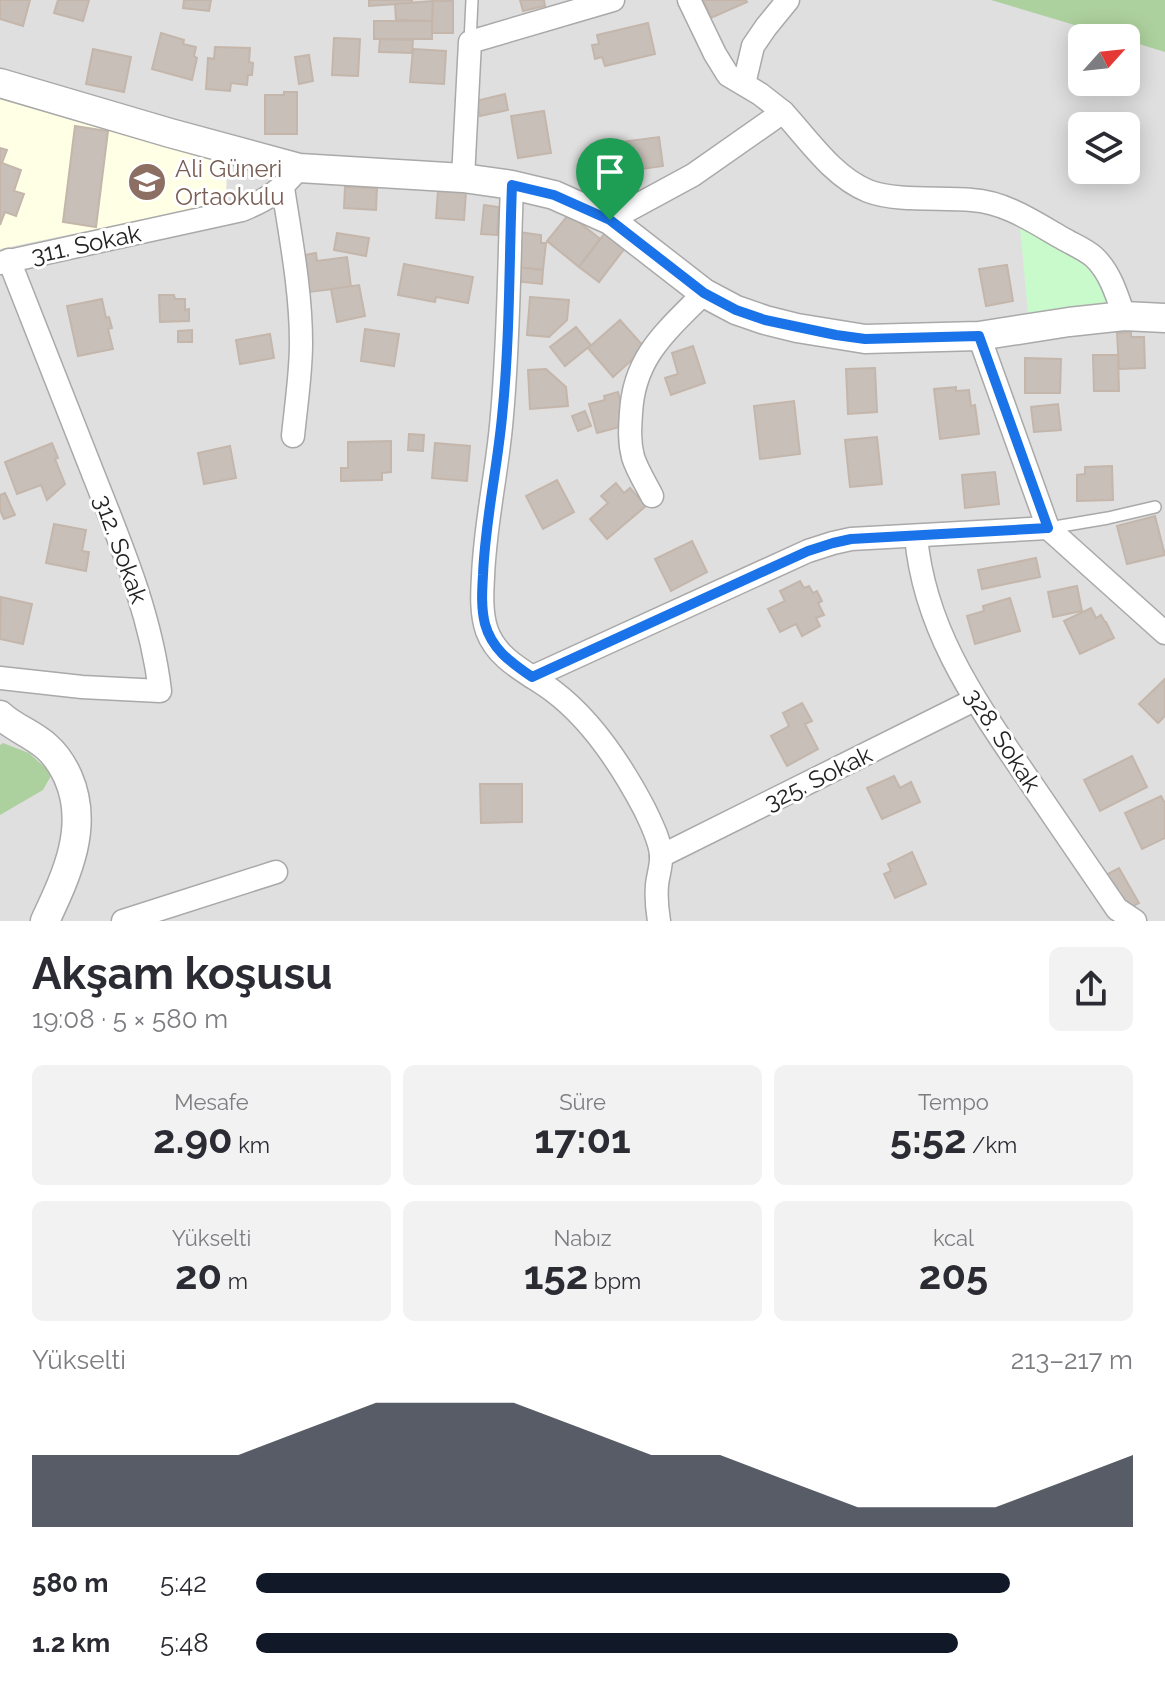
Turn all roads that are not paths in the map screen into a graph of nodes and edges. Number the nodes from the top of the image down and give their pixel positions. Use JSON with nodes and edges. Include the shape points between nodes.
{"nodes":[{"id":1,"x":472,"y":0,"type":"edge"},
{"id":2,"x":613,"y":0,"type":"edge"},
{"id":3,"x":689,"y":0,"type":"edge"},
{"id":4,"x":788,"y":0,"type":"edge"},
{"id":5,"x":470,"y":42,"type":"junction"},
{"id":6,"x":0,"y":83,"type":"edge"},
{"id":7,"x":744,"y":84,"type":"junction"},
{"id":8,"x":783,"y":112,"type":"junction"},
{"id":9,"x":291,"y":178,"type":"junction"},
{"id":10,"x":463,"y":178,"type":"junction"},
{"id":11,"x":512,"y":185,"type":"junction"},
{"id":12,"x":610,"y":220,"type":"junction"},
{"id":13,"x":5,"y":261,"type":"edge"},
{"id":14,"x":704,"y":293,"type":"junction"},
{"id":15,"x":1124,"y":316,"type":"junction"},
{"id":16,"x":1165,"y":318,"type":"edge"},
{"id":17,"x":979,"y":336,"type":"junction"},
{"id":18,"x":293,"y":436,"type":"dead end"},
{"id":19,"x":652,"y":496,"type":"dead end"},
{"id":20,"x":1155,"y":507,"type":"dead end"},
{"id":21,"x":1048,"y":528,"type":"junction"},
{"id":22,"x":916,"y":536,"type":"junction"},
{"id":23,"x":1165,"y":633,"type":"edge"},
{"id":24,"x":532,"y":677,"type":"junction"},
{"id":25,"x":0,"y":678,"type":"edge"},
{"id":26,"x":974,"y":700,"type":"junction"},
{"id":27,"x":0,"y":715,"type":"edge"},
{"id":28,"x":661,"y":856,"type":"junction"},
{"id":29,"x":276,"y":872,"type":"dead end"},
{"id":30,"x":45,"y":921,"type":"edge"},
{"id":31,"x":123,"y":921,"type":"edge"},
{"id":32,"x":659,"y":921,"type":"edge"},
{"id":33,"x":1135,"y":921,"type":"edge"}],
"edges":[{"from":1,"to":5,"type":"lane"},
{"from":2,"to":5,"type":"street"},
{"from":3,"to":7,"type":"street","via":[[728,75]]},
{"from":4,"to":7,"type":"street","via":[[753,46]]},
{"from":5,"to":10,"type":"street"},
{"from":6,"to":9,"type":"street","via":[[170,133]]},
{"from":7,"to":8,"type":"street"},
{"from":8,"to":12,"type":"street","via":[[693,175]]},
{"from":8,"to":15,"type":"street","via":[[831,165],[868,191],[994,203],[1092,255],[1114,287]]},
{"from":9,"to":10,"type":"street"},
{"from":9,"to":13,"type":"street","name":"311. Sokak","via":[[242,210]]},
{"from":9,"to":18,"type":"street","via":[[301,334]]},
{"from":10,"to":11,"type":"street"},
{"from":11,"to":12,"type":"street","via":[[554,195]]},
{"from":11,"to":24,"type":"street","via":[[502,418],[482,593],[494,645]]},
{"from":12,"to":14,"type":"street"},
{"from":13,"to":25,"type":"street","name":"312. Sokak","via":[[119,538],[143,605],[160,691]]},
{"from":14,"to":17,"type":"street","via":[[765,320],[836,335]]},
{"from":14,"to":19,"type":"street","via":[[661,337],[636,379],[630,445]]},
{"from":15,"to":16,"type":"street"},
{"from":15,"to":17,"type":"street"},
{"from":17,"to":21,"type":"street"},
{"from":20,"to":21,"type":"lane"},
{"from":21,"to":22,"type":"street"},
{"from":21,"to":23,"type":"street"},
{"from":22,"to":24,"type":"street","via":[[851,539],[808,551]]},
{"from":22,"to":26,"type":"street","name":"328. Sokak","via":[[933,615]]},
{"from":24,"to":28,"type":"street","via":[[554,691],[612,753],[653,826]]},
{"from":26,"to":28,"type":"street","name":"325. Sokak"},
{"from":26,"to":33,"type":"street","name":"328. Sokak","via":[[1117,909]]},
{"from":27,"to":30,"type":"street","via":[[48,747],[64,767],[78,809],[74,850]]},
{"from":28,"to":32,"type":"street"},
{"from":29,"to":31,"type":"street"}]}
